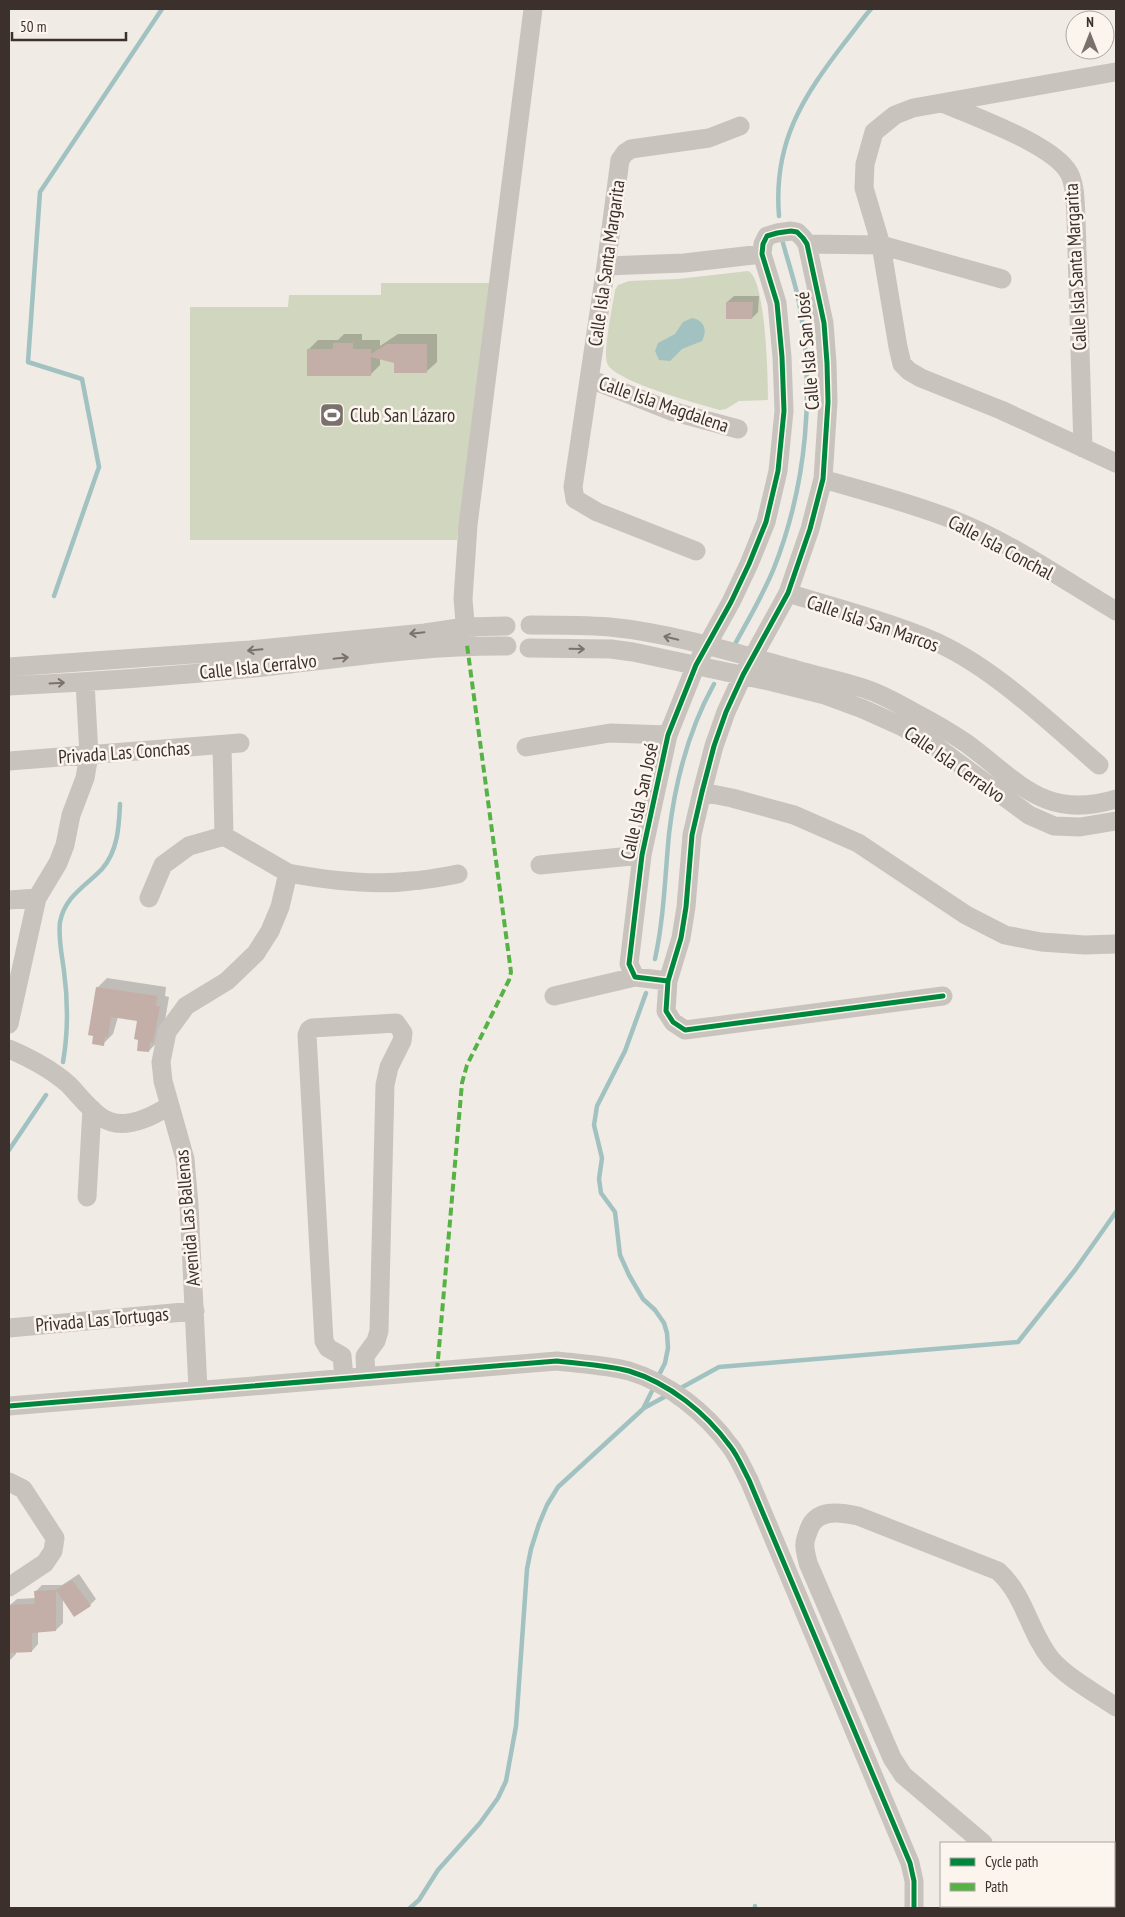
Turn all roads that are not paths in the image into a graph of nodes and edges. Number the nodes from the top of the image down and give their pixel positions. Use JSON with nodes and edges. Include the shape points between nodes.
{"nodes":[{"id":1,"x":534,"y":9,"type":"edge"},
{"id":2,"x":1115,"y":72,"type":"edge"},
{"id":3,"x":943,"y":103,"type":"junction"},
{"id":4,"x":740,"y":126,"type":"dead end"},
{"id":5,"x":807,"y":244,"type":"junction"},
{"id":6,"x":880,"y":245,"type":"junction"},
{"id":7,"x":762,"y":254,"type":"junction"},
{"id":8,"x":606,"y":266,"type":"junction"},
{"id":9,"x":1002,"y":279,"type":"dead end"},
{"id":10,"x":590,"y":379,"type":"junction"},
{"id":11,"x":738,"y":429,"type":"dead end"},
{"id":12,"x":1083,"y":448,"type":"junction"},
{"id":13,"x":1116,"y":463,"type":"edge"},
{"id":14,"x":823,"y":479,"type":"junction"},
{"id":15,"x":696,"y":551,"type":"dead end"},
{"id":16,"x":788,"y":593,"type":"junction"},
{"id":17,"x":1116,"y":611,"type":"edge"},
{"id":18,"x":530,"y":625,"type":"junction"},
{"id":19,"x":506,"y":626,"type":"junction"},
{"id":20,"x":466,"y":636,"type":"junction"},
{"id":21,"x":507,"y":646,"type":"junction"},
{"id":22,"x":705,"y":646,"type":"junction"},
{"id":23,"x":529,"y":648,"type":"junction"},
{"id":24,"x":753,"y":656,"type":"junction"},
{"id":25,"x":696,"y":665,"type":"junction"},
{"id":26,"x":9,"y":667,"type":"edge"},
{"id":27,"x":742,"y":675,"type":"junction"},
{"id":28,"x":85,"y":682,"type":"junction"},
{"id":29,"x":9,"y":686,"type":"edge"},
{"id":30,"x":668,"y":735,"type":"junction"},
{"id":31,"x":526,"y":747,"type":"dead end"},
{"id":32,"x":89,"y":755,"type":"junction"},
{"id":33,"x":9,"y":761,"type":"edge"},
{"id":34,"x":1099,"y":765,"type":"dead end"},
{"id":35,"x":702,"y":792,"type":"junction"},
{"id":36,"x":1116,"y":799,"type":"edge"},
{"id":37,"x":1116,"y":821,"type":"edge"},
{"id":38,"x":224,"y":836,"type":"junction"},
{"id":39,"x":642,"y":855,"type":"junction"},
{"id":40,"x":540,"y":865,"type":"dead end"},
{"id":41,"x":288,"y":873,"type":"junction"},
{"id":42,"x":458,"y":874,"type":"dead end"},
{"id":43,"x":37,"y":898,"type":"junction"},
{"id":44,"x":149,"y":898,"type":"dead end"},
{"id":45,"x":9,"y":900,"type":"edge"},
{"id":46,"x":1116,"y":944,"type":"edge"},
{"id":47,"x":635,"y":977,"type":"junction"},
{"id":48,"x":668,"y":980,"type":"junction"},
{"id":49,"x":554,"y":996,"type":"dead end"},
{"id":50,"x":943,"y":996,"type":"dead end"},
{"id":51,"x":9,"y":1024,"type":"edge"},
{"id":52,"x":9,"y":1049,"type":"edge"},
{"id":53,"x":169,"y":1106,"type":"junction"},
{"id":54,"x":92,"y":1109,"type":"junction"},
{"id":55,"x":87,"y":1197,"type":"dead end"},
{"id":56,"x":195,"y":1310,"type":"junction"},
{"id":57,"x":9,"y":1328,"type":"edge"},
{"id":58,"x":366,"y":1376,"type":"junction"},
{"id":59,"x":344,"y":1378,"type":"junction"},
{"id":60,"x":198,"y":1389,"type":"junction"},
{"id":61,"x":9,"y":1406,"type":"edge"},
{"id":62,"x":9,"y":1482,"type":"edge"},
{"id":63,"x":9,"y":1587,"type":"edge"},
{"id":64,"x":1116,"y":1707,"type":"edge"},
{"id":65,"x":982,"y":1842,"type":"edge"},
{"id":66,"x":914,"y":1908,"type":"edge"}],
"edges":[{"from":1,"to":20,"type":"street","via":[[468,525],[463,599]]},
{"from":2,"to":3,"type":"street"},
{"from":3,"to":6,"type":"street","via":[[895,115],[874,132],[865,164],[864,188]]},
{"from":3,"to":12,"type":"street","name":"Calle Isla Santa Margarita","via":[[1041,148],[1070,174],[1076,218]]},
{"from":4,"to":8,"type":"street","name":"Calle Isla Santa Margarita","via":[[709,138],[631,149],[625,153],[620,160]]},
{"from":5,"to":6,"type":"street"},
{"from":5,"to":7,"type":"street","via":[[797,232],[776,232],[767,236]]},
{"from":5,"to":14,"type":"street","name":"Calle Isla San José","via":[[824,323],[827,363]]},
{"from":6,"to":9,"type":"street"},
{"from":6,"to":12,"type":"street","via":[[902,364],[922,378]]},
{"from":7,"to":8,"type":"street","via":[[684,263]]},
{"from":7,"to":22,"type":"street","name":"Calle Isla San José","via":[[776,303],[782,357],[784,411],[778,471],[766,522],[749,564]]},
{"from":8,"to":10,"type":"street","name":"Calle Isla Santa Margarita"},
{"from":10,"to":11,"type":"street","name":"Calle Isla Magdalena","via":[[671,411]]},
{"from":10,"to":15,"type":"street","name":"Calle Isla Santa Margarita","via":[[573,493],[576,499],[597,512]]},
{"from":12,"to":13,"type":"street"},
{"from":14,"to":16,"type":"street","name":"Calle Isla San José"},
{"from":14,"to":17,"type":"street","name":"Calle Isla Conchal","via":[[955,520],[998,540]]},
{"from":16,"to":24,"type":"street","name":"Calle Isla San José"},
{"from":16,"to":34,"type":"street","name":"Calle Isla San Marcos","via":[[930,639],[961,656],[1008,687]]},
{"from":18,"to":19,"type":"street","via":[[518,620]]},
{"from":22,"to":18,"type":"street","name":"Calle Isla Cerralvo","one_way":true,"via":[[609,627]]},
{"from":18,"to":23,"type":"street","via":[[534,636]]},
{"from":19,"to":20,"type":"street","name":"Calle Isla Cerralvo"},
{"from":19,"to":21,"type":"street","via":[[503,633]]},
{"from":20,"to":21,"type":"street","name":"Calle Isla Cerralvo"},
{"from":20,"to":26,"type":"street","name":"Calle Isla Cerralvo","one_way":true,"via":[[425,633],[250,650]]},
{"from":28,"to":20,"type":"street","name":"Calle Isla Cerralvo","one_way":true,"via":[[251,668]]},
{"from":21,"to":23,"type":"street","via":[[518,651]]},
{"from":22,"to":24,"type":"street","name":"Calle Isla Cerralvo"},
{"from":22,"to":25,"type":"street","name":"Calle Isla San José"},
{"from":23,"to":25,"type":"street","name":"Calle Isla Cerralvo","one_way":true,"via":[[618,650]]},
{"from":24,"to":27,"type":"street","name":"Calle Isla San José"},
{"from":24,"to":36,"type":"street","name":"Calle Isla Cerralvo","via":[[874,692],[965,743],[1024,790],[1054,803],[1074,806]]},
{"from":25,"to":27,"type":"street","name":"Calle Isla Cerralvo"},
{"from":25,"to":30,"type":"street","name":"Calle Isla San José"},
{"from":27,"to":35,"type":"street","name":"Calle Isla San José","via":[[714,746]]},
{"from":27,"to":37,"type":"street","name":"Calle Isla Cerralvo","via":[[825,695],[903,727],[938,748],[1029,816],[1054,826],[1080,827]]},
{"from":29,"to":28,"type":"street","name":"Calle Isla Cerralvo","one_way":true},
{"from":28,"to":32,"type":"street"},
{"from":30,"to":31,"type":"street","via":[[610,733]]},
{"from":30,"to":39,"type":"street","name":"Calle Isla San José"},
{"from":32,"to":33,"type":"street","name":"Privada Las Conchas"},
{"from":32,"to":38,"type":"street","name":"Privada Las Conchas","via":[[231,744]]},
{"from":32,"to":43,"type":"street","via":[[85,778],[58,863]]},
{"from":35,"to":46,"type":"street","via":[[794,815],[858,843],[966,916],[1006,934],[1041,942]]},
{"from":35,"to":48,"type":"street","name":"Calle Isla San José","via":[[692,835],[681,938]]},
{"from":38,"to":41,"type":"street"},
{"from":38,"to":44,"type":"street","via":[[189,846],[164,865]]},
{"from":39,"to":40,"type":"street"},
{"from":39,"to":47,"type":"street","name":"Calle Isla San José","via":[[630,964]]},
{"from":41,"to":42,"type":"street","via":[[321,879],[410,882]]},
{"from":41,"to":53,"type":"street","name":"Avenida Las Ballenas","via":[[280,907],[256,953],[227,980],[186,1006],[167,1032],[161,1062],[162,1082]]},
{"from":43,"to":45,"type":"street"},
{"from":43,"to":51,"type":"street"},
{"from":47,"to":48,"type":"street"},
{"from":47,"to":49,"type":"street"},
{"from":48,"to":50,"type":"street","name":"Calle Isla San José","via":[[666,1011],[672,1022],[685,1030]]},
{"from":52,"to":54,"type":"street","via":[[37,1062],[67,1084]]},
{"from":53,"to":54,"type":"street","via":[[153,1116],[131,1123],[114,1123],[101,1118]]},
{"from":53,"to":56,"type":"street","name":"Avenida Las Ballenas","via":[[185,1159]]},
{"from":54,"to":55,"type":"street"},
{"from":56,"to":57,"type":"street","name":"Privada Las Tortugas"},
{"from":56,"to":60,"type":"street","name":"Avenida Las Ballenas"},
{"from":58,"to":59,"type":"street"},
{"from":58,"to":59,"type":"street","via":[[365,1356],[379,1331],[385,1085],[389,1067],[402,1041],[403,1033],[396,1024],[312,1028],[307,1035],[324,1341],[328,1348],[342,1356]]},
{"from":58,"to":66,"type":"street","via":[[557,1361],[598,1365],[630,1372],[670,1389],[698,1410],[731,1447],[749,1480],[910,1863]]},
{"from":59,"to":60,"type":"street"},
{"from":60,"to":61,"type":"street"},
{"from":62,"to":63,"type":"street","via":[[23,1489],[55,1538],[53,1551],[45,1563]]},
{"from":64,"to":65,"type":"street","via":[[1075,1680],[1052,1660],[1014,1590],[998,1571],[858,1516],[839,1512],[826,1513],[816,1519],[805,1543],[808,1563],[892,1758],[903,1775]]}]}
